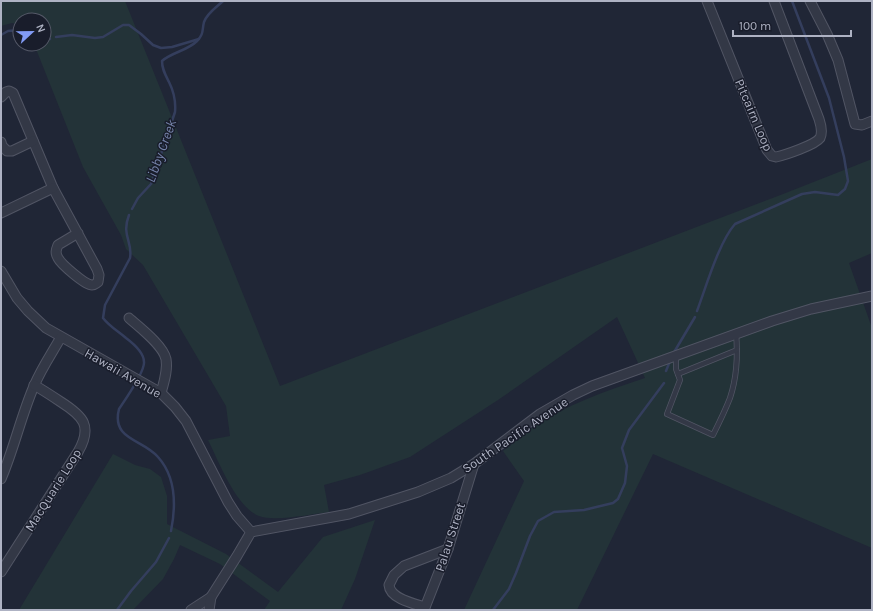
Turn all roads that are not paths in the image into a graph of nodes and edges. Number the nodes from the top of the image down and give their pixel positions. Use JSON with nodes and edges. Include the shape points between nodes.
{"nodes":[{"id":1,"x":707,"y":1,"type":"edge"},
{"id":2,"x":774,"y":1,"type":"edge"},
{"id":3,"x":810,"y":1,"type":"edge"},
{"id":4,"x":1,"y":97,"type":"edge"},
{"id":5,"x":872,"y":121,"type":"edge"},
{"id":6,"x":33,"y":141,"type":"junction"},
{"id":7,"x":1,"y":142,"type":"edge"},
{"id":8,"x":53,"y":188,"type":"junction"},
{"id":9,"x":1,"y":213,"type":"edge"},
{"id":10,"x":78,"y":233,"type":"junction"},
{"id":11,"x":1,"y":271,"type":"edge"},
{"id":12,"x":872,"y":296,"type":"edge"},
{"id":13,"x":128,"y":318,"type":"dead end"},
{"id":14,"x":736,"y":333,"type":"junction"},
{"id":15,"x":61,"y":337,"type":"junction"},
{"id":16,"x":737,"y":350,"type":"junction"},
{"id":17,"x":673,"y":357,"type":"junction"},
{"id":18,"x":678,"y":374,"type":"junction"},
{"id":19,"x":34,"y":385,"type":"junction"},
{"id":20,"x":161,"y":393,"type":"junction"},
{"id":21,"x":474,"y":464,"type":"junction"},
{"id":22,"x":1,"y":479,"type":"edge"},
{"id":23,"x":251,"y":532,"type":"junction"},
{"id":24,"x":448,"y":549,"type":"junction"},
{"id":25,"x":2,"y":569,"type":"edge"},
{"id":26,"x":211,"y":597,"type":"junction"},
{"id":27,"x":425,"y":609,"type":"edge"},
{"id":28,"x":191,"y":610,"type":"edge"},
{"id":29,"x":209,"y":610,"type":"edge"}],
"edges":[{"from":1,"to":2,"type":"street","name":"Pitcairn Loop","via":[[767,150],[776,157],[816,142],[822,131]]},
{"from":3,"to":5,"type":"street","via":[[838,60],[855,124],[862,125]]},
{"from":4,"to":6,"type":"street","via":[[9,91],[14,93]]},
{"from":6,"to":7,"type":"street","via":[[12,151],[7,151]]},
{"from":6,"to":8,"type":"street"},
{"from":8,"to":9,"type":"street"},
{"from":8,"to":10,"type":"street"},
{"from":10,"to":10,"type":"street","via":[[99,275],[95,284],[83,282],[56,254],[58,246]]},
{"from":11,"to":15,"type":"street","name":"Hawaii Avenue","via":[[28,311],[46,328]]},
{"from":12,"to":14,"type":"street","name":"South Pacific Avenue","via":[[811,309]]},
{"from":13,"to":20,"type":"street","via":[[157,344],[164,354],[166,367]]},
{"from":14,"to":16,"type":"lane"},
{"from":14,"to":17,"type":"street","name":"South Pacific Avenue"},
{"from":15,"to":19,"type":"street"},
{"from":15,"to":20,"type":"street","name":"Hawaii Avenue"},
{"from":16,"to":18,"type":"lane"},
{"from":16,"to":18,"type":"lane","via":[[733,387],[713,435],[667,414],[679,383]]},
{"from":17,"to":18,"type":"lane"},
{"from":17,"to":21,"type":"street","name":"South Pacific Avenue","via":[[592,386],[560,402]]},
{"from":19,"to":22,"type":"street"},
{"from":19,"to":25,"type":"street","name":"MacQuarie Loop","via":[[77,413],[84,424],[85,436],[78,452]]},
{"from":20,"to":23,"type":"street","name":"Hawaii Avenue","via":[[186,421],[228,502]]},
{"from":21,"to":23,"type":"street","name":"South Pacific Avenue","via":[[451,478],[418,492],[375,506],[348,514]]},
{"from":21,"to":24,"type":"street","name":"Palau Street"},
{"from":23,"to":26,"type":"street"},
{"from":24,"to":27,"type":"street","name":"Palau Street"},
{"from":24,"to":27,"type":"street","via":[[404,566],[394,575],[389,585],[394,595]]},
{"from":26,"to":28,"type":"street"},
{"from":26,"to":29,"type":"street"}]}
